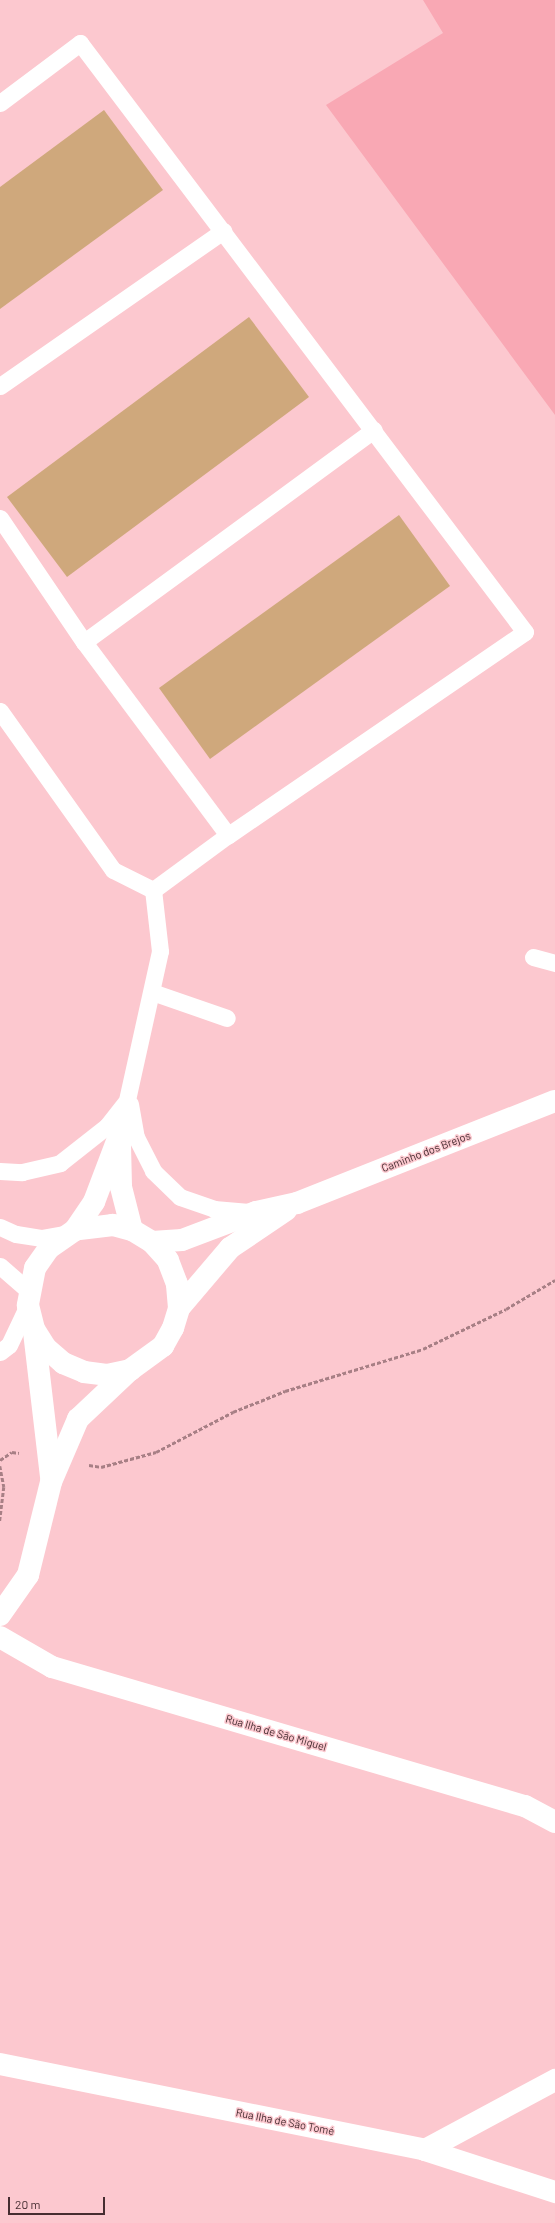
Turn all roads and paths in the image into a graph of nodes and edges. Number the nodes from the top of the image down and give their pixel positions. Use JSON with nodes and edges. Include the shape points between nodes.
{"nodes":[{"id":1,"x":0,"y":103,"type":"edge"},
{"id":2,"x":223,"y":231,"type":"junction"},
{"id":3,"x":0,"y":386,"type":"edge"},
{"id":4,"x":374,"y":430,"type":"junction"},
{"id":5,"x":0,"y":518,"type":"edge"},
{"id":6,"x":84,"y":642,"type":"junction"},
{"id":7,"x":0,"y":712,"type":"edge"},
{"id":8,"x":228,"y":835,"type":"junction"},
{"id":9,"x":153,"y":890,"type":"junction"},
{"id":10,"x":533,"y":957,"type":"dead end"},
{"id":11,"x":555,"y":963,"type":"edge"},
{"id":12,"x":152,"y":992,"type":"junction"},
{"id":13,"x":227,"y":1018,"type":"dead end"},
{"id":14,"x":129,"y":1098,"type":"junction"},
{"id":15,"x":555,"y":1101,"type":"edge"},
{"id":16,"x":119,"y":1136,"type":"junction"},
{"id":17,"x":0,"y":1171,"type":"edge"},
{"id":18,"x":297,"y":1203,"type":"junction"},
{"id":19,"x":256,"y":1212,"type":"junction"},
{"id":20,"x":0,"y":1227,"type":"edge"},
{"id":21,"x":132,"y":1230,"type":"junction"},
{"id":22,"x":72,"y":1232,"type":"junction"},
{"id":23,"x":152,"y":1242,"type":"junction"},
{"id":24,"x":0,"y":1266,"type":"edge"},
{"id":25,"x":555,"y":1280,"type":"edge"},
{"id":26,"x":29,"y":1298,"type":"junction"},
{"id":27,"x":178,"y":1308,"type":"junction"},
{"id":28,"x":34,"y":1329,"type":"junction"},
{"id":29,"x":0,"y":1352,"type":"edge"},
{"id":30,"x":130,"y":1370,"type":"junction"},
{"id":31,"x":0,"y":1466,"type":"edge"},
{"id":32,"x":101,"y":1467,"type":"dead end"},
{"id":33,"x":51,"y":1482,"type":"junction"},
{"id":34,"x":0,"y":1521,"type":"edge"},
{"id":35,"x":0,"y":1615,"type":"edge"},
{"id":36,"x":0,"y":1637,"type":"edge"},
{"id":37,"x":555,"y":1822,"type":"edge"},
{"id":38,"x":0,"y":2064,"type":"edge"},
{"id":39,"x":555,"y":2080,"type":"edge"},
{"id":40,"x":425,"y":2150,"type":"junction"},
{"id":41,"x":555,"y":2192,"type":"edge"}],
"edges":[{"from":1,"to":2,"type":"lane","via":[[80,44]]},
{"from":2,"to":3,"type":"lane"},
{"from":2,"to":4,"type":"lane"},
{"from":4,"to":6,"type":"lane"},
{"from":4,"to":8,"type":"lane","via":[[525,632]]},
{"from":5,"to":6,"type":"lane"},
{"from":6,"to":8,"type":"lane"},
{"from":7,"to":9,"type":"lane","via":[[113,870]]},
{"from":8,"to":9,"type":"lane"},
{"from":9,"to":12,"type":"lane","via":[[160,951]]},
{"from":10,"to":11,"type":"lane"},
{"from":12,"to":13,"type":"lane"},
{"from":12,"to":14,"type":"lane"},
{"from":14,"to":16,"type":"lane"},
{"from":14,"to":17,"type":"lane","via":[[107,1126],[60,1163],[22,1172]]},
{"from":14,"to":19,"type":"lane","via":[[136,1137],[153,1171],[180,1197],[214,1209]]},
{"from":15,"to":18,"type":"street","name":"Caminho dos Brejos"},
{"from":16,"to":21,"type":"street","via":[[121,1187]]},
{"from":16,"to":22,"type":"street","via":[[94,1202]]},
{"from":18,"to":19,"type":"street"},
{"from":18,"to":27,"type":"street","via":[[230,1248]]},
{"from":19,"to":23,"type":"street","via":[[182,1240]]},
{"from":20,"to":22,"type":"lane","via":[[16,1234],[40,1238]]},
{"from":21,"to":22,"type":"street","via":[[113,1225]]},
{"from":21,"to":23,"type":"street"},
{"from":22,"to":26,"type":"street","via":[[49,1248],[35,1268]]},
{"from":23,"to":27,"type":"street","via":[[168,1260],[177,1284]]},
{"from":24,"to":26,"type":"lane"},
{"from":25,"to":32,"type":"path","via":[[506,1310],[423,1350],[285,1390],[234,1412],[156,1452]]},
{"from":26,"to":28,"type":"street"},
{"from":26,"to":29,"type":"lane","via":[[9,1345]]},
{"from":27,"to":30,"type":"street","via":[[173,1328],[163,1346]]},
{"from":28,"to":30,"type":"street","via":[[46,1348],[64,1363],[84,1372],[107,1375]]},
{"from":28,"to":33,"type":"street"},
{"from":30,"to":33,"type":"street","via":[[78,1419]]},
{"from":31,"to":34,"type":"path","via":[[4,1487]]},
{"from":33,"to":35,"type":"street","via":[[28,1575]]},
{"from":36,"to":37,"type":"street","name":"Rua Ilha de São Miguel","via":[[52,1667],[526,1806]]},
{"from":38,"to":40,"type":"street","name":"Rua Ilha de São Tomé"},
{"from":39,"to":40,"type":"street"},
{"from":40,"to":41,"type":"street","name":"Rua Ilha de São Tomé"}]}
